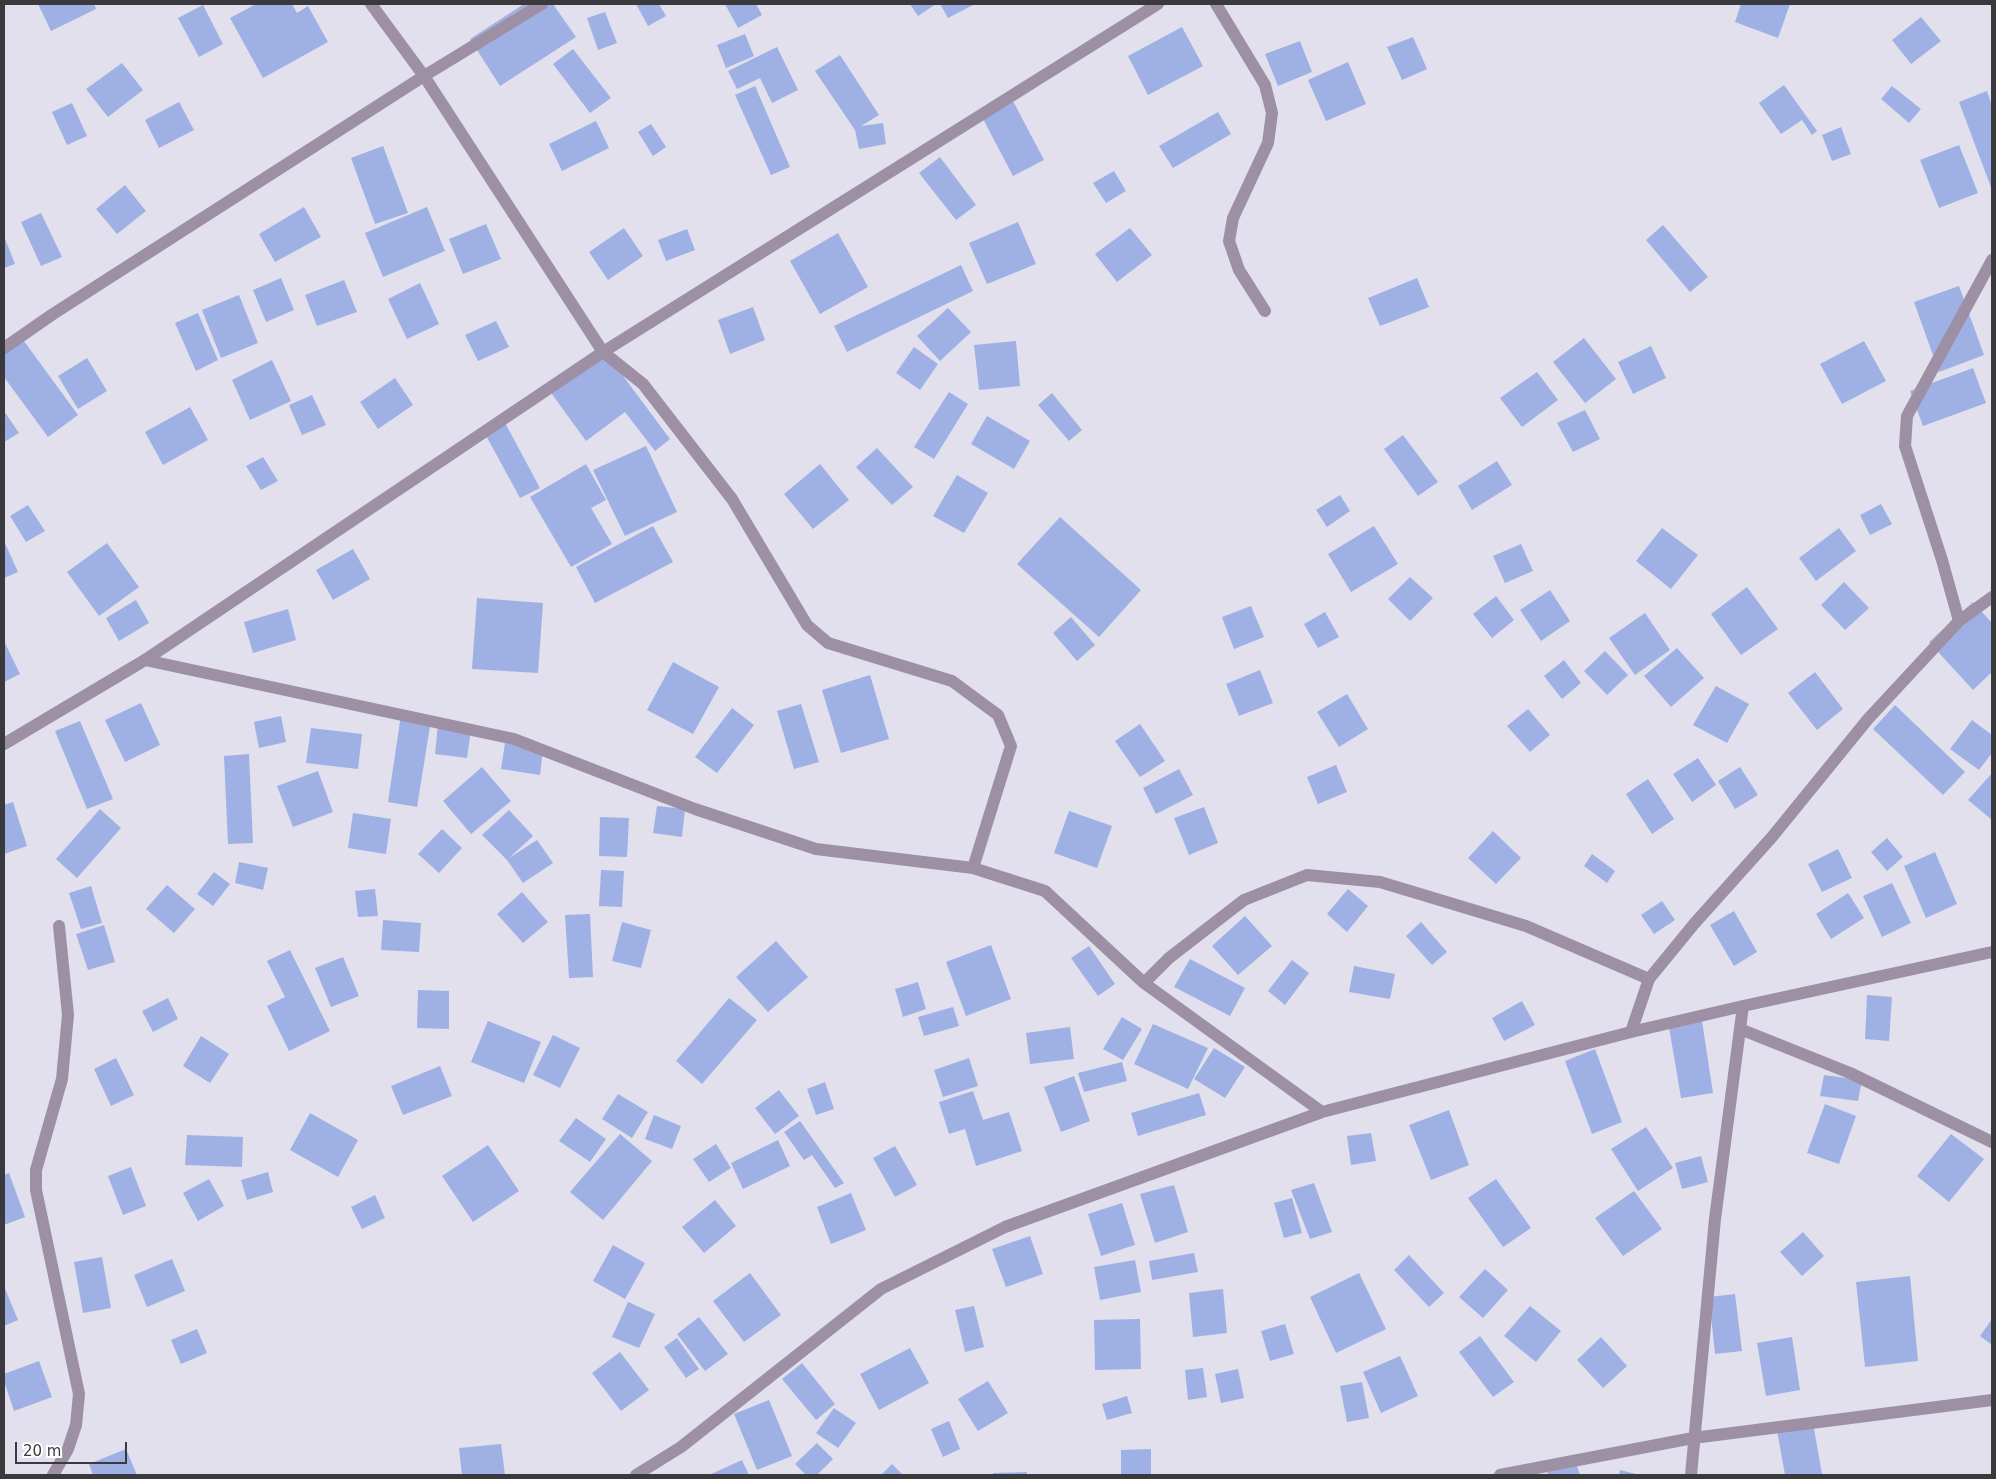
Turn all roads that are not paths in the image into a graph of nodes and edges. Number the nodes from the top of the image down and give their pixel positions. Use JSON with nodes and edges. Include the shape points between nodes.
{"nodes":[{"id":1,"x":371,"y":4,"type":"edge"},
{"id":2,"x":542,"y":4,"type":"edge"},
{"id":3,"x":1158,"y":4,"type":"edge"},
{"id":4,"x":1216,"y":4,"type":"edge"},
{"id":5,"x":424,"y":76,"type":"junction"},
{"id":6,"x":1992,"y":260,"type":"edge"},
{"id":7,"x":1265,"y":311,"type":"dead end"},
{"id":8,"x":4,"y":348,"type":"edge"},
{"id":9,"x":603,"y":352,"type":"junction"},
{"id":10,"x":1992,"y":597,"type":"edge"},
{"id":11,"x":1959,"y":621,"type":"junction"},
{"id":12,"x":145,"y":660,"type":"junction"},
{"id":13,"x":4,"y":744,"type":"edge"},
{"id":14,"x":973,"y":868,"type":"junction"},
{"id":15,"x":59,"y":926,"type":"dead end"},
{"id":16,"x":1992,"y":952,"type":"edge"},
{"id":17,"x":1649,"y":979,"type":"junction"},
{"id":18,"x":1144,"y":983,"type":"junction"},
{"id":19,"x":1744,"y":1006,"type":"junction"},
{"id":20,"x":1740,"y":1029,"type":"junction"},
{"id":21,"x":1631,"y":1032,"type":"junction"},
{"id":22,"x":1322,"y":1112,"type":"junction"},
{"id":23,"x":1992,"y":1142,"type":"edge"},
{"id":24,"x":1992,"y":1400,"type":"edge"},
{"id":25,"x":1693,"y":1438,"type":"junction"},
{"id":26,"x":53,"y":1475,"type":"edge"},
{"id":27,"x":636,"y":1475,"type":"edge"},
{"id":28,"x":1500,"y":1475,"type":"edge"},
{"id":29,"x":1691,"y":1475,"type":"edge"}],
"edges":[{"from":1,"to":5,"type":"street"},
{"from":2,"to":5,"type":"street"},
{"from":3,"to":9,"type":"street"},
{"from":4,"to":7,"type":"street","via":[[1265,85],[1272,113],[1268,143],[1233,218],[1229,240],[1239,270]]},
{"from":5,"to":8,"type":"street"},
{"from":5,"to":9,"type":"street"},
{"from":6,"to":11,"type":"street","via":[[1907,416],[1905,446]]},
{"from":9,"to":12,"type":"street"},
{"from":9,"to":14,"type":"street","via":[[643,384],[732,499],[807,625],[828,643],[952,680],[998,715],[1011,746]]},
{"from":10,"to":11,"type":"street"},
{"from":11,"to":17,"type":"street","via":[[1868,719],[1772,838]]},
{"from":12,"to":13,"type":"street"},
{"from":12,"to":14,"type":"street","via":[[514,739],[695,809],[816,849]]},
{"from":14,"to":18,"type":"street","via":[[1045,891]]},
{"from":15,"to":26,"type":"street","via":[[68,1015],[62,1079],[36,1170],[36,1190],[79,1394],[76,1425],[68,1449]]},
{"from":16,"to":19,"type":"street"},
{"from":17,"to":18,"type":"street","via":[[1526,926],[1380,882],[1307,875],[1244,900],[1169,958]]},
{"from":17,"to":21,"type":"street"},
{"from":18,"to":22,"type":"street"},
{"from":19,"to":20,"type":"street"},
{"from":19,"to":21,"type":"street"},
{"from":20,"to":23,"type":"street","via":[[1850,1073]]},
{"from":20,"to":25,"type":"street","via":[[1715,1219]]},
{"from":21,"to":22,"type":"street"},
{"from":22,"to":27,"type":"street","via":[[1005,1227],[881,1289],[681,1447]]},
{"from":24,"to":25,"type":"street"},
{"from":25,"to":28,"type":"street"},
{"from":25,"to":29,"type":"street"}]}
